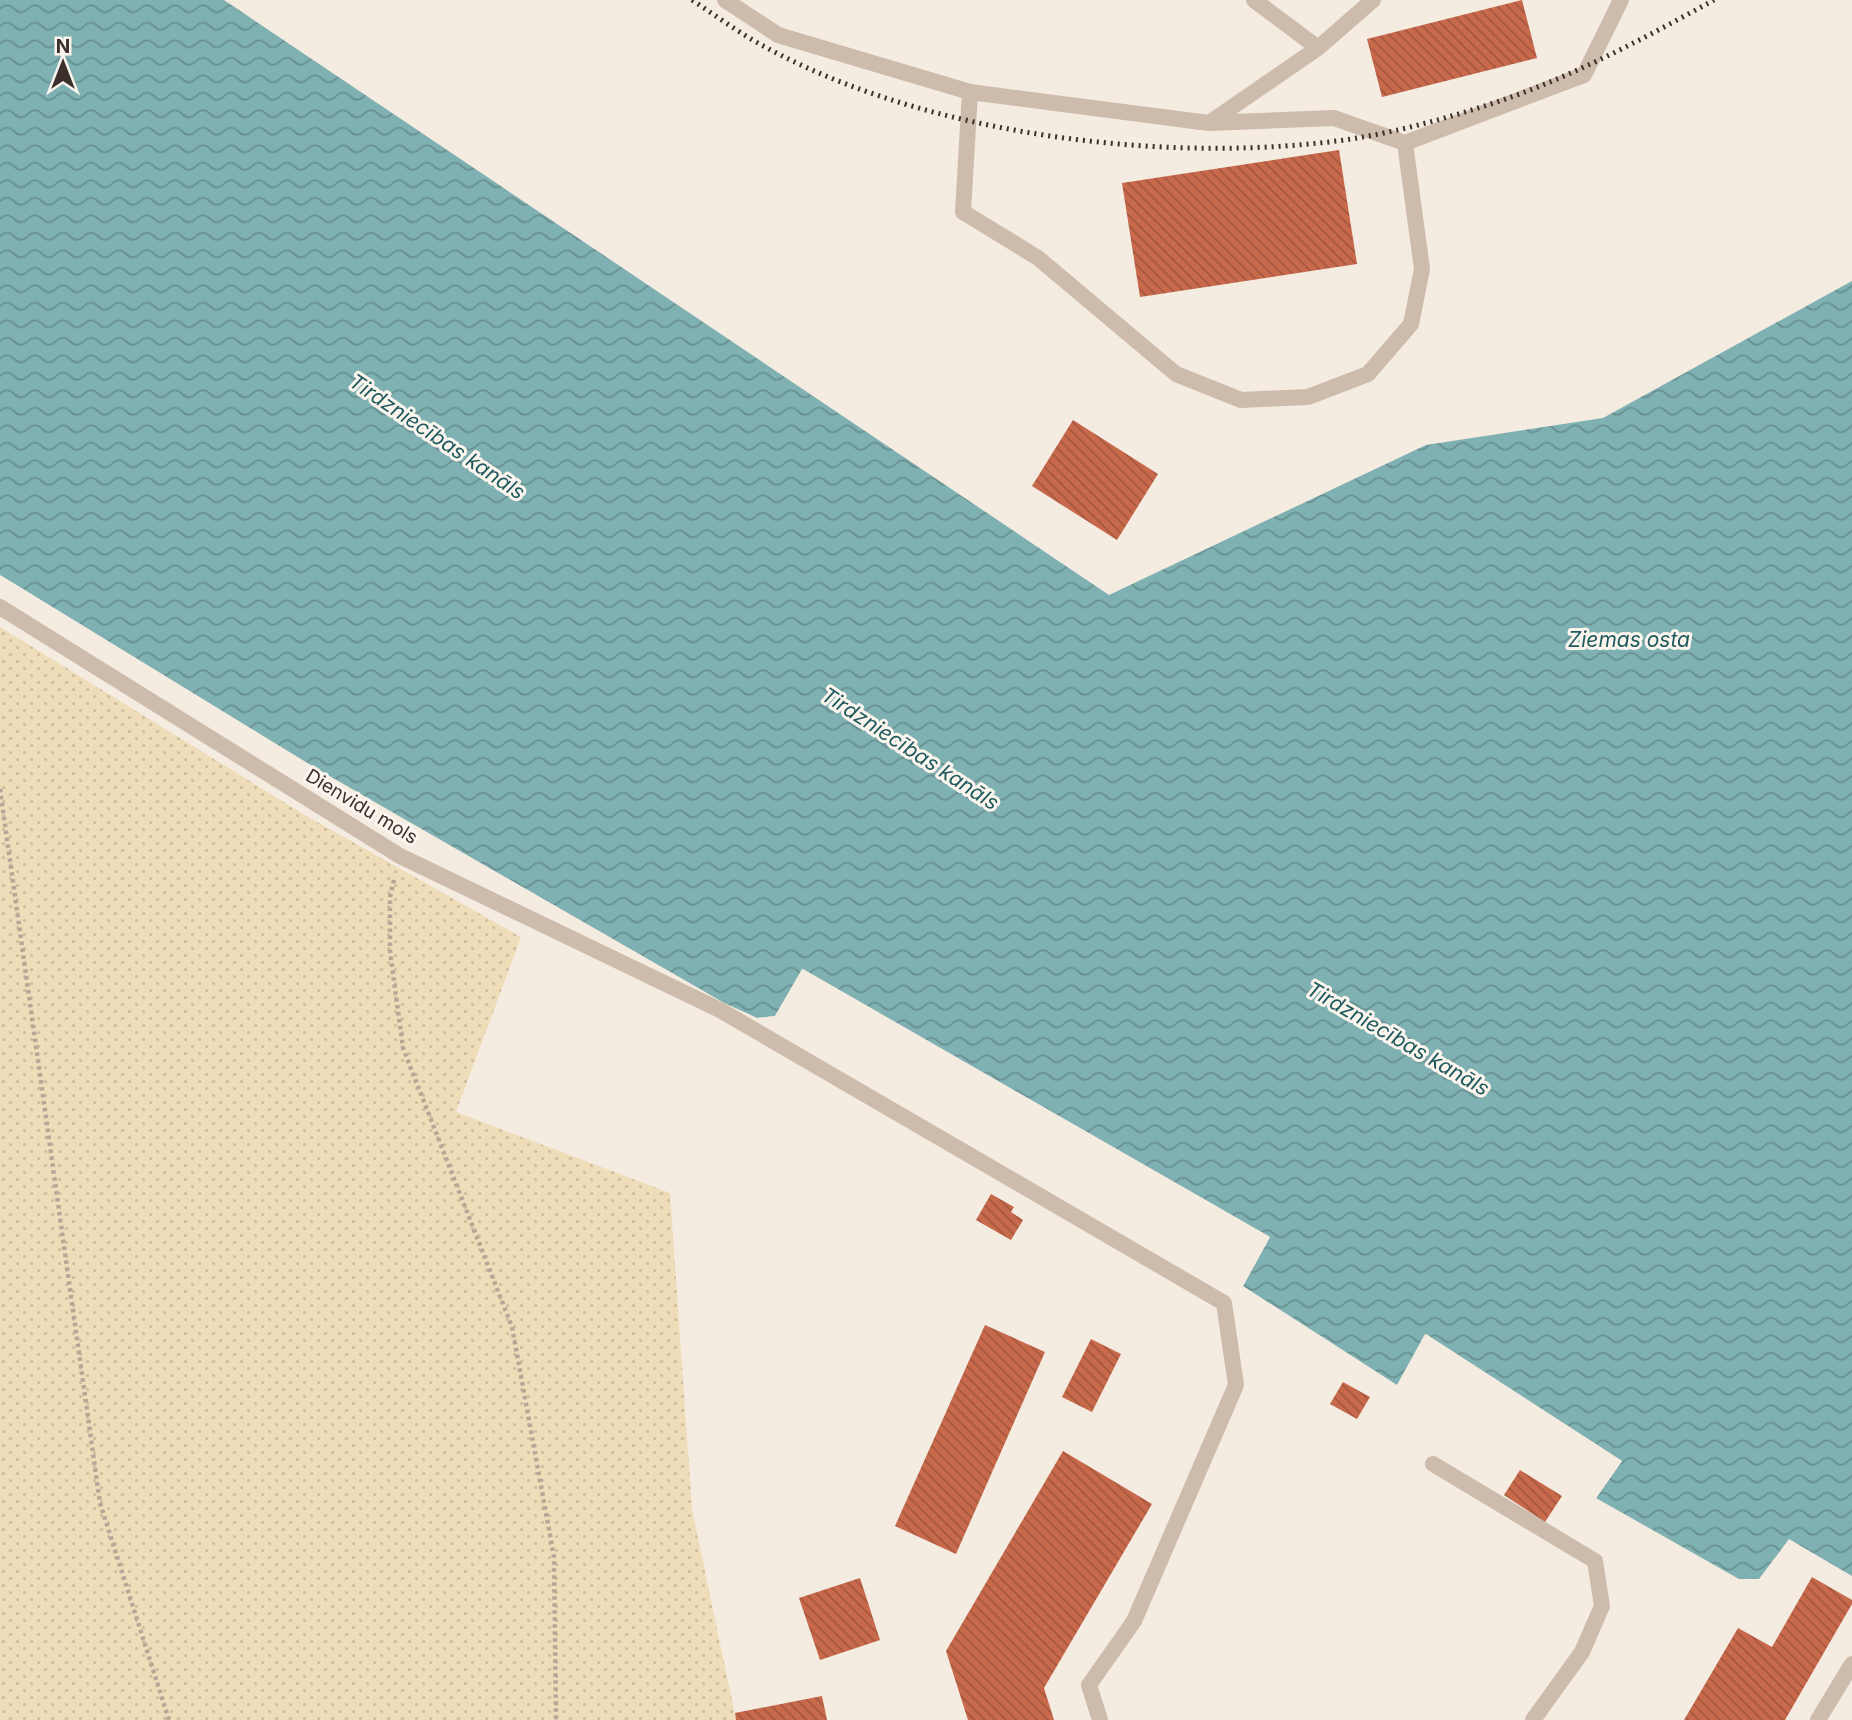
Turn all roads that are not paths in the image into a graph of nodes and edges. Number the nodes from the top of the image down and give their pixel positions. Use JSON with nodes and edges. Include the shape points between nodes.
{"nodes":[{"id":1,"x":1254,"y":0,"type":"edge"},
{"id":2,"x":1373,"y":0,"type":"edge"},
{"id":3,"x":1622,"y":0,"type":"edge"},
{"id":4,"x":735,"y":3,"type":"edge"},
{"id":5,"x":1318,"y":48,"type":"junction"},
{"id":6,"x":970,"y":92,"type":"junction"},
{"id":7,"x":1209,"y":123,"type":"junction"},
{"id":8,"x":1405,"y":143,"type":"junction"},
{"id":9,"x":0,"y":607,"type":"edge"},
{"id":10,"x":1433,"y":1464,"type":"dead end"},
{"id":11,"x":1852,"y":1664,"type":"edge"},
{"id":12,"x":1100,"y":1720,"type":"edge"},
{"id":13,"x":1533,"y":1720,"type":"edge"},
{"id":14,"x":1818,"y":1720,"type":"edge"}],
"edges":[{"from":1,"to":5,"type":"lane"},
{"from":2,"to":5,"type":"lane"},
{"from":3,"to":8,"type":"lane","via":[[1584,75]]},
{"from":4,"to":6,"type":"lane","via":[[778,35]]},
{"from":5,"to":7,"type":"lane"},
{"from":6,"to":7,"type":"lane"},
{"from":6,"to":8,"type":"lane","via":[[963,212],[1038,258],[1177,374],[1241,400],[1308,397],[1368,374],[1411,324],[1422,269]]},
{"from":7,"to":8,"type":"lane","via":[[1334,118]]},
{"from":9,"to":12,"type":"lane","name":"Dienvidu mols","via":[[400,856],[720,1010],[1224,1303],[1237,1385],[1134,1621],[1090,1685]]},
{"from":10,"to":13,"type":"lane","via":[[1595,1561],[1602,1606],[1582,1652]]},
{"from":11,"to":14,"type":"lane"}]}
